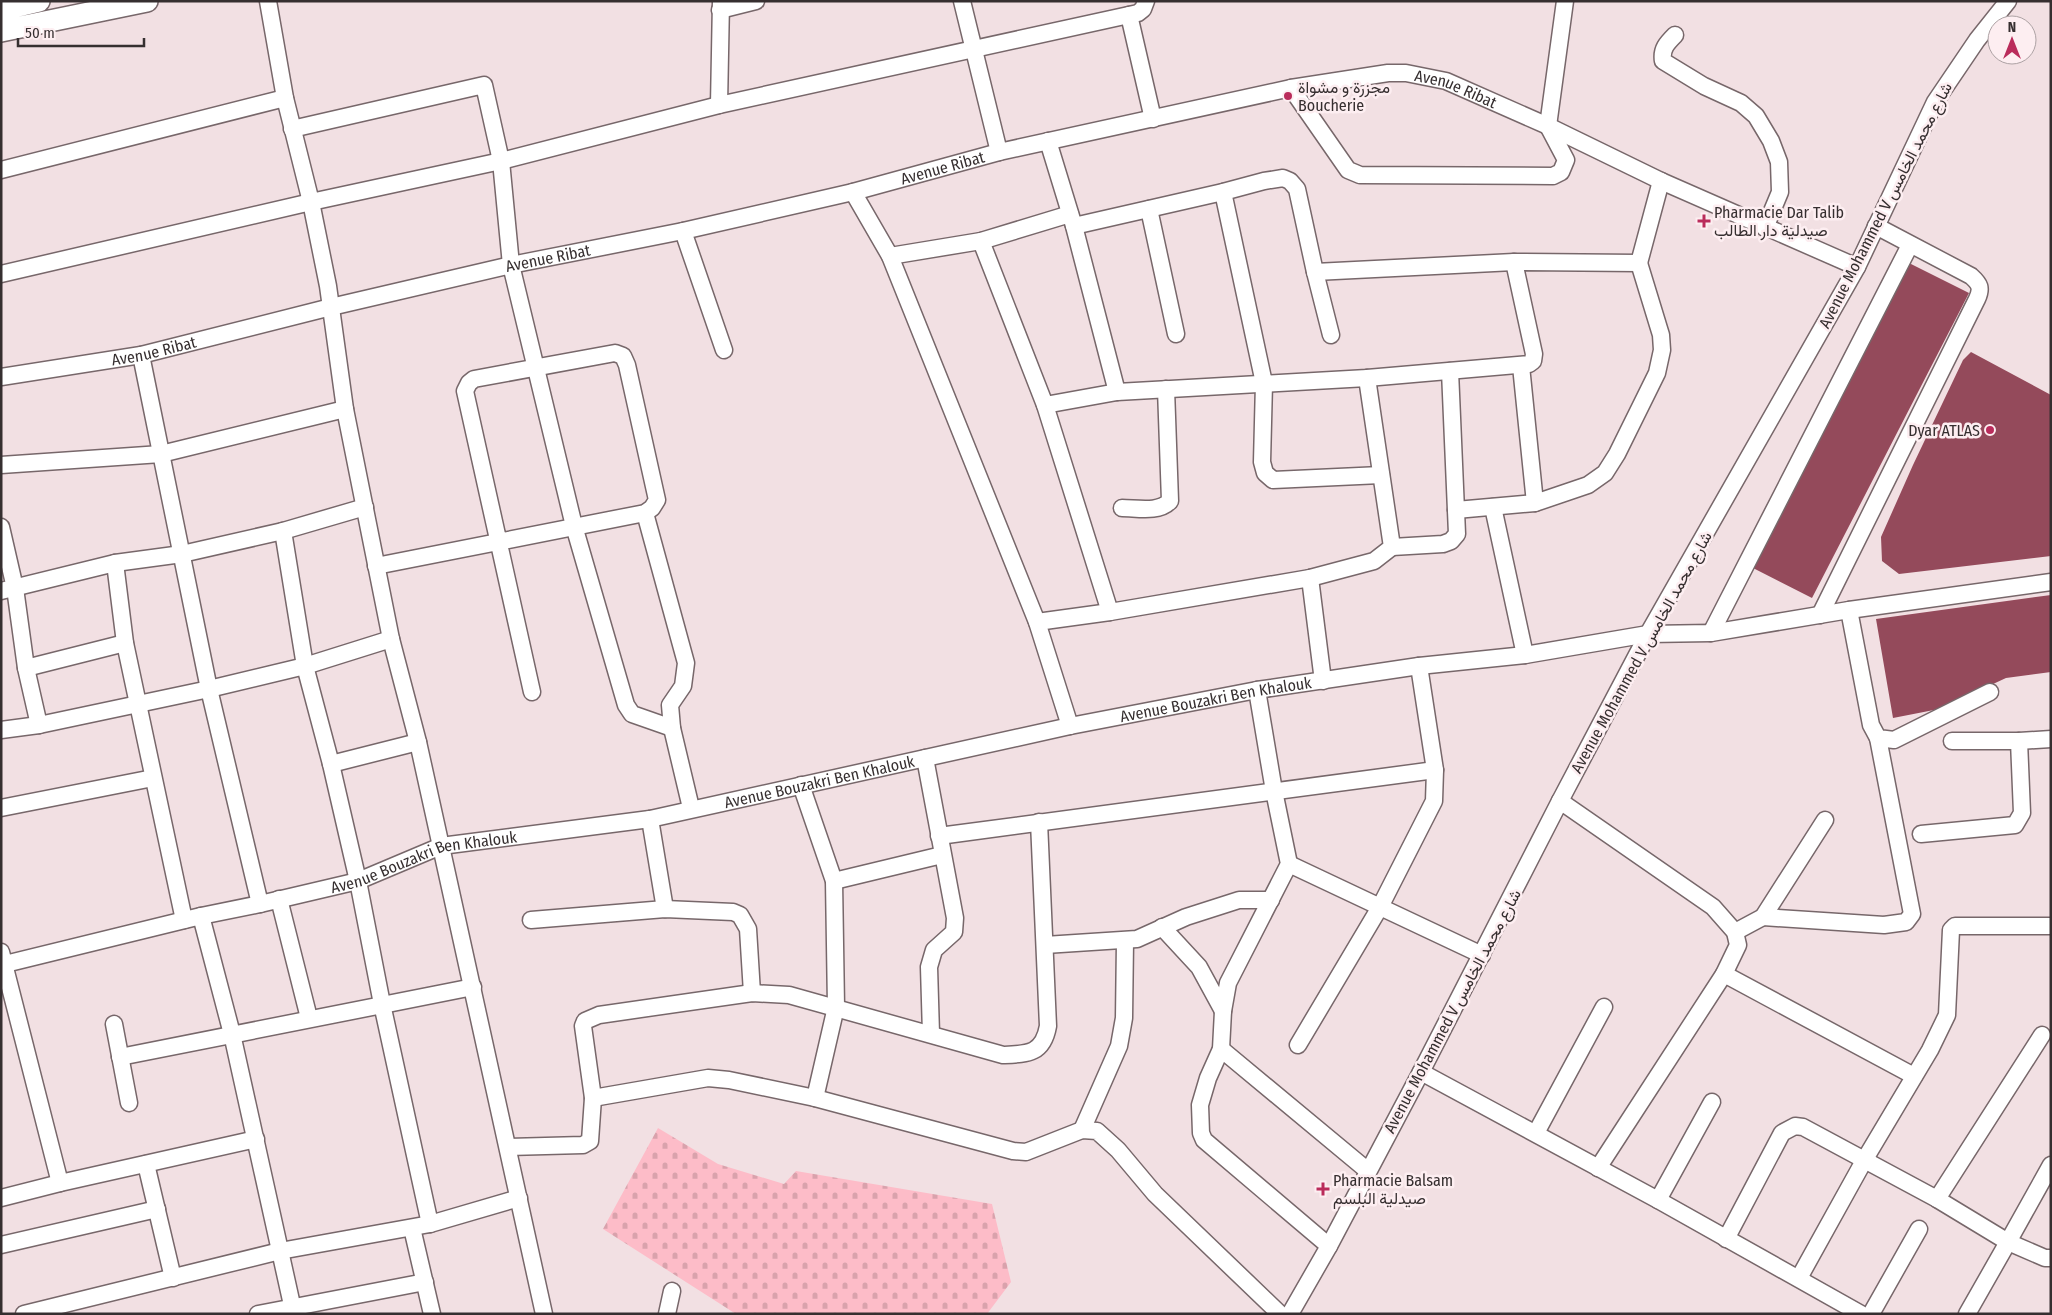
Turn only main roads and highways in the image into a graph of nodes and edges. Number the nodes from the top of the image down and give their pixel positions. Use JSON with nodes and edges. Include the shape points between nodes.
{"nodes":[{"id":1,"x":39,"y":1,"type":"edge"},
{"id":2,"x":147,"y":1,"type":"edge"},
{"id":3,"x":90,"y":7,"type":"edge"},
{"id":4,"x":1,"y":10,"type":"edge"},
{"id":5,"x":1,"y":31,"type":"edge"}],
"edges":[{"from":1,"to":4,"type":"main road"},
{"from":2,"to":3,"type":"main road"},
{"from":3,"to":5,"type":"main road"}]}
